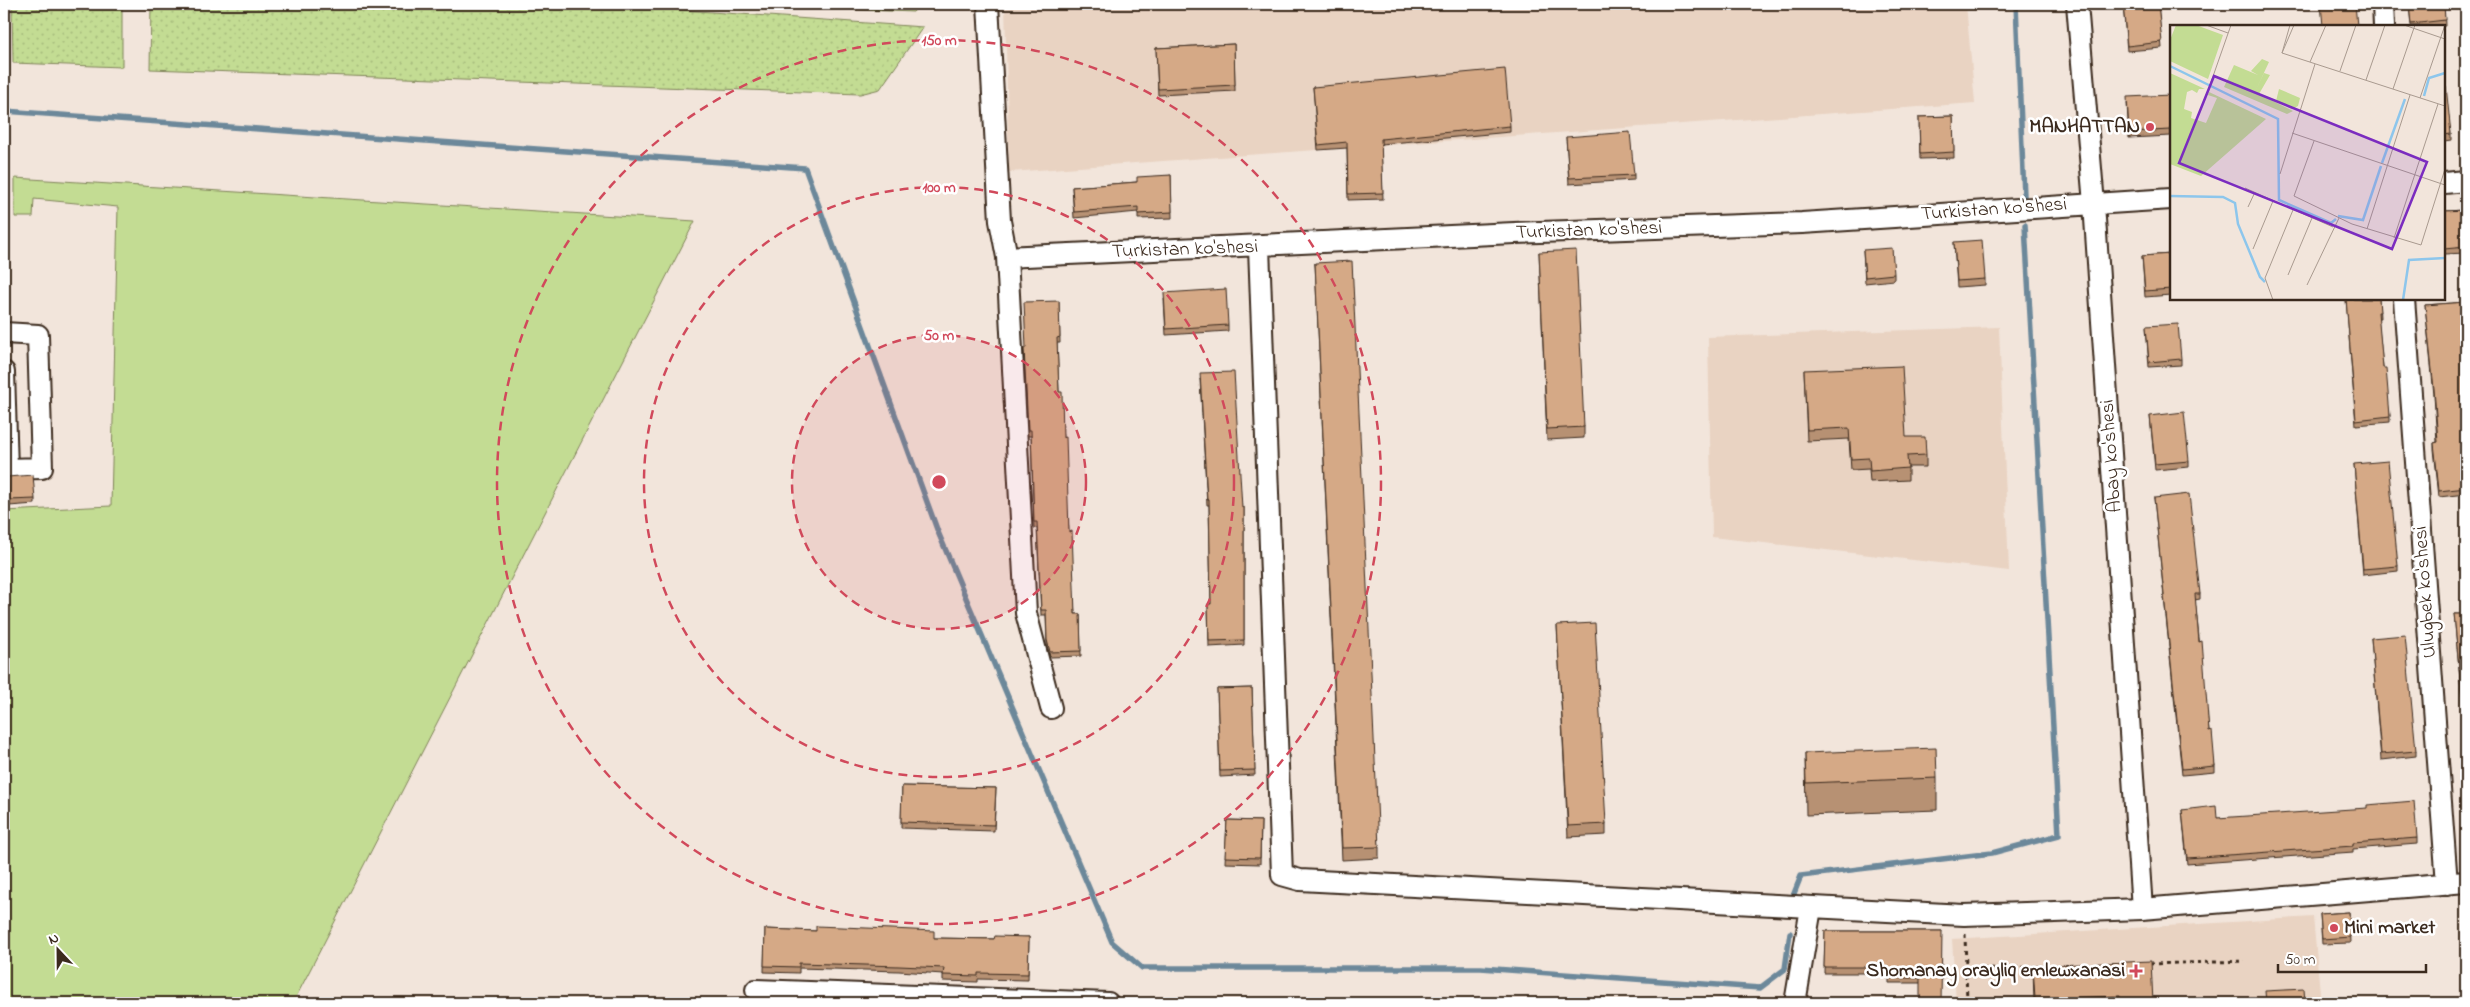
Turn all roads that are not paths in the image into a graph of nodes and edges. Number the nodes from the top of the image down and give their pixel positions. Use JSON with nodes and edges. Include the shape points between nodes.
{"nodes":[{"id":1,"x":988,"y":4,"type":"edge"},
{"id":2,"x":2077,"y":4,"type":"edge"},
{"id":3,"x":2383,"y":4,"type":"edge"},
{"id":4,"x":2384,"y":25,"type":"edge"},
{"id":5,"x":2466,"y":182,"type":"edge"},
{"id":6,"x":2445,"y":183,"type":"edge"},
{"id":7,"x":2170,"y":200,"type":"edge"},
{"id":8,"x":2094,"y":204,"type":"junction"},
{"id":9,"x":1259,"y":246,"type":"junction"},
{"id":10,"x":1007,"y":257,"type":"junction"},
{"id":11,"x":2404,"y":300,"type":"edge"},
{"id":12,"x":4,"y":333,"type":"edge"},
{"id":13,"x":4,"y":372,"type":"edge"},
{"id":14,"x":1051,"y":708,"type":"dead end"},
{"id":15,"x":2456,"y":883,"type":"edge"},
{"id":16,"x":1811,"y":908,"type":"junction"},
{"id":17,"x":2142,"y":909,"type":"junction"},
{"id":18,"x":756,"y":990,"type":"dead end"},
{"id":19,"x":874,"y":998,"type":"edge"},
{"id":20,"x":1099,"y":1003,"type":"edge"},
{"id":21,"x":1795,"y":1003,"type":"edge"}],
"edges":[{"from":1,"to":10,"type":"street","via":[[1000,212]]},
{"from":2,"to":8,"type":"street","name":"Abay ko'shesi"},
{"from":3,"to":4,"type":"street"},
{"from":5,"to":6,"type":"street"},
{"from":7,"to":8,"type":"street","name":"Turkistan ko'shesi"},
{"from":8,"to":9,"type":"street","name":"Turkistan ko'shesi","via":[[1802,223]]},
{"from":8,"to":17,"type":"street","name":"Abay ko'shesi"},
{"from":9,"to":10,"type":"street","name":"Turkistan ko'shesi"},
{"from":9,"to":16,"type":"street","via":[[1282,875],[1300,880]]},
{"from":10,"to":14,"type":"street","via":[[1026,613]]},
{"from":11,"to":15,"type":"street","name":"Ulugbek ko'shesi"},
{"from":12,"to":13,"type":"street","via":[[38,335],[42,468],[7,469]]},
{"from":15,"to":17,"type":"street"},
{"from":16,"to":17,"type":"street","via":[[1964,915]]},
{"from":16,"to":21,"type":"street"},
{"from":18,"to":19,"type":"street"},
{"from":19,"to":20,"type":"street"}]}
